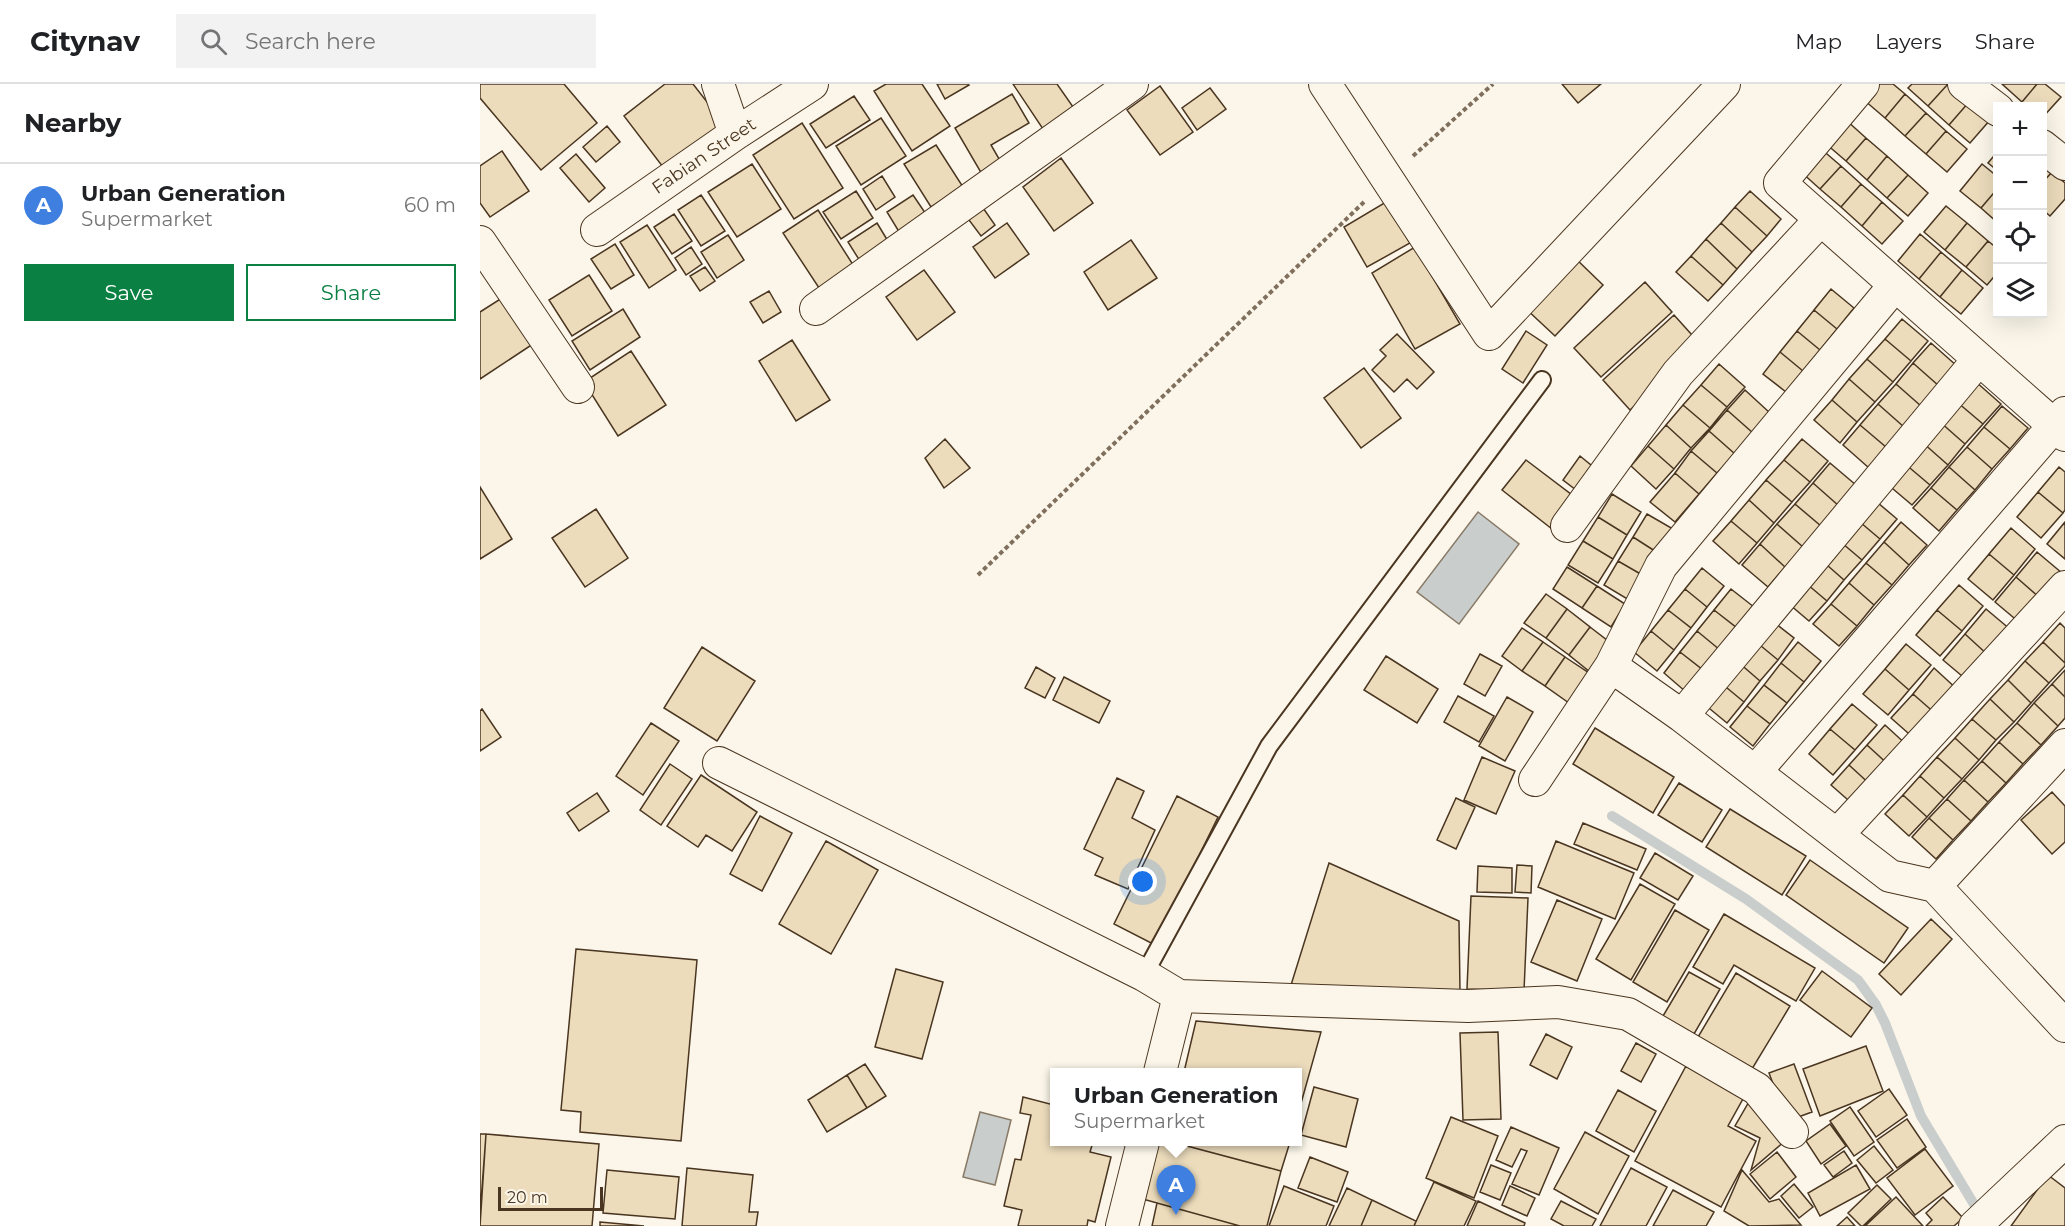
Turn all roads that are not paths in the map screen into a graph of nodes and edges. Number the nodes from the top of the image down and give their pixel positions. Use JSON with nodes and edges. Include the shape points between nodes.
{"nodes":[{"id":1,"x":718,"y":84,"type":"edge"},
{"id":2,"x":812,"y":84,"type":"edge"},
{"id":3,"x":1132,"y":84,"type":"edge"},
{"id":4,"x":1325,"y":84,"type":"edge"},
{"id":5,"x":1724,"y":84,"type":"edge"},
{"id":6,"x":1863,"y":84,"type":"edge"},
{"id":7,"x":1964,"y":84,"type":"edge"},
{"id":8,"x":1993,"y":106,"type":"edge"},
{"id":9,"x":735,"y":134,"type":"junction"},
{"id":10,"x":2047,"y":149,"type":"edge"},
{"id":11,"x":2065,"y":164,"type":"edge"},
{"id":12,"x":1821,"y":219,"type":"junction"},
{"id":13,"x":597,"y":230,"type":"dead end"},
{"id":14,"x":480,"y":242,"type":"edge"},
{"id":15,"x":1895,"y":285,"type":"junction"},
{"id":16,"x":816,"y":309,"type":"dead end"},
{"id":17,"x":1979,"y":359,"type":"junction"},
{"id":18,"x":1542,"y":380,"type":"dead end"},
{"id":19,"x":578,"y":387,"type":"dead end"},
{"id":20,"x":2061,"y":424,"type":"edge"},
{"id":21,"x":1567,"y":526,"type":"dead end"},
{"id":22,"x":2065,"y":587,"type":"edge"},
{"id":23,"x":1611,"y":666,"type":"junction"},
{"id":24,"x":1682,"y":716,"type":"junction"},
{"id":25,"x":2065,"y":745,"type":"edge"},
{"id":26,"x":719,"y":763,"type":"dead end"},
{"id":27,"x":1755,"y":772,"type":"junction"},
{"id":28,"x":1535,"y":780,"type":"dead end"},
{"id":29,"x":1837,"y":835,"type":"junction"},
{"id":30,"x":1935,"y":886,"type":"junction"},
{"id":31,"x":1144,"y":975,"type":"junction"},
{"id":32,"x":1179,"y":996,"type":"junction"},
{"id":33,"x":2065,"y":1026,"type":"edge"},
{"id":34,"x":1161,"y":1068,"type":"edge"},
{"id":35,"x":1792,"y":1132,"type":"dead end"},
{"id":36,"x":2065,"y":1141,"type":"edge"},
{"id":37,"x":1142,"y":1146,"type":"edge"},
{"id":38,"x":1122,"y":1226,"type":"edge"},
{"id":39,"x":1975,"y":1226,"type":"edge"}],
"edges":[{"from":1,"to":9,"type":"street"},
{"from":2,"to":9,"type":"street","name":"Fabian Street"},
{"from":3,"to":16,"type":"street"},
{"from":4,"to":5,"type":"street","via":[[1489,334]]},
{"from":6,"to":12,"type":"street","via":[[1780,183]]},
{"from":7,"to":8,"type":"street"},
{"from":9,"to":13,"type":"street","name":"Fabian Street"},
{"from":10,"to":11,"type":"street"},
{"from":12,"to":15,"type":"street"},
{"from":12,"to":21,"type":"street","via":[[1678,373]]},
{"from":14,"to":19,"type":"street"},
{"from":15,"to":17,"type":"street"},
{"from":15,"to":23,"type":"street","via":[[1661,566]]},
{"from":17,"to":20,"type":"street"},
{"from":17,"to":24,"type":"street"},
{"from":18,"to":31,"type":"lane","via":[[1269,746]]},
{"from":20,"to":27,"type":"street"},
{"from":22,"to":29,"type":"street"},
{"from":23,"to":24,"type":"street"},
{"from":23,"to":28,"type":"street"},
{"from":24,"to":27,"type":"street"},
{"from":25,"to":30,"type":"street"},
{"from":26,"to":31,"type":"street"},
{"from":27,"to":29,"type":"street"},
{"from":29,"to":30,"type":"street","via":[[1890,876]]},
{"from":30,"to":33,"type":"street"},
{"from":31,"to":32,"type":"street"},
{"from":32,"to":34,"type":"street"},
{"from":32,"to":35,"type":"street","via":[[1468,1006],[1558,1002],[1628,1014],[1757,1089]]},
{"from":36,"to":39,"type":"street"},
{"from":37,"to":38,"type":"street"}]}
